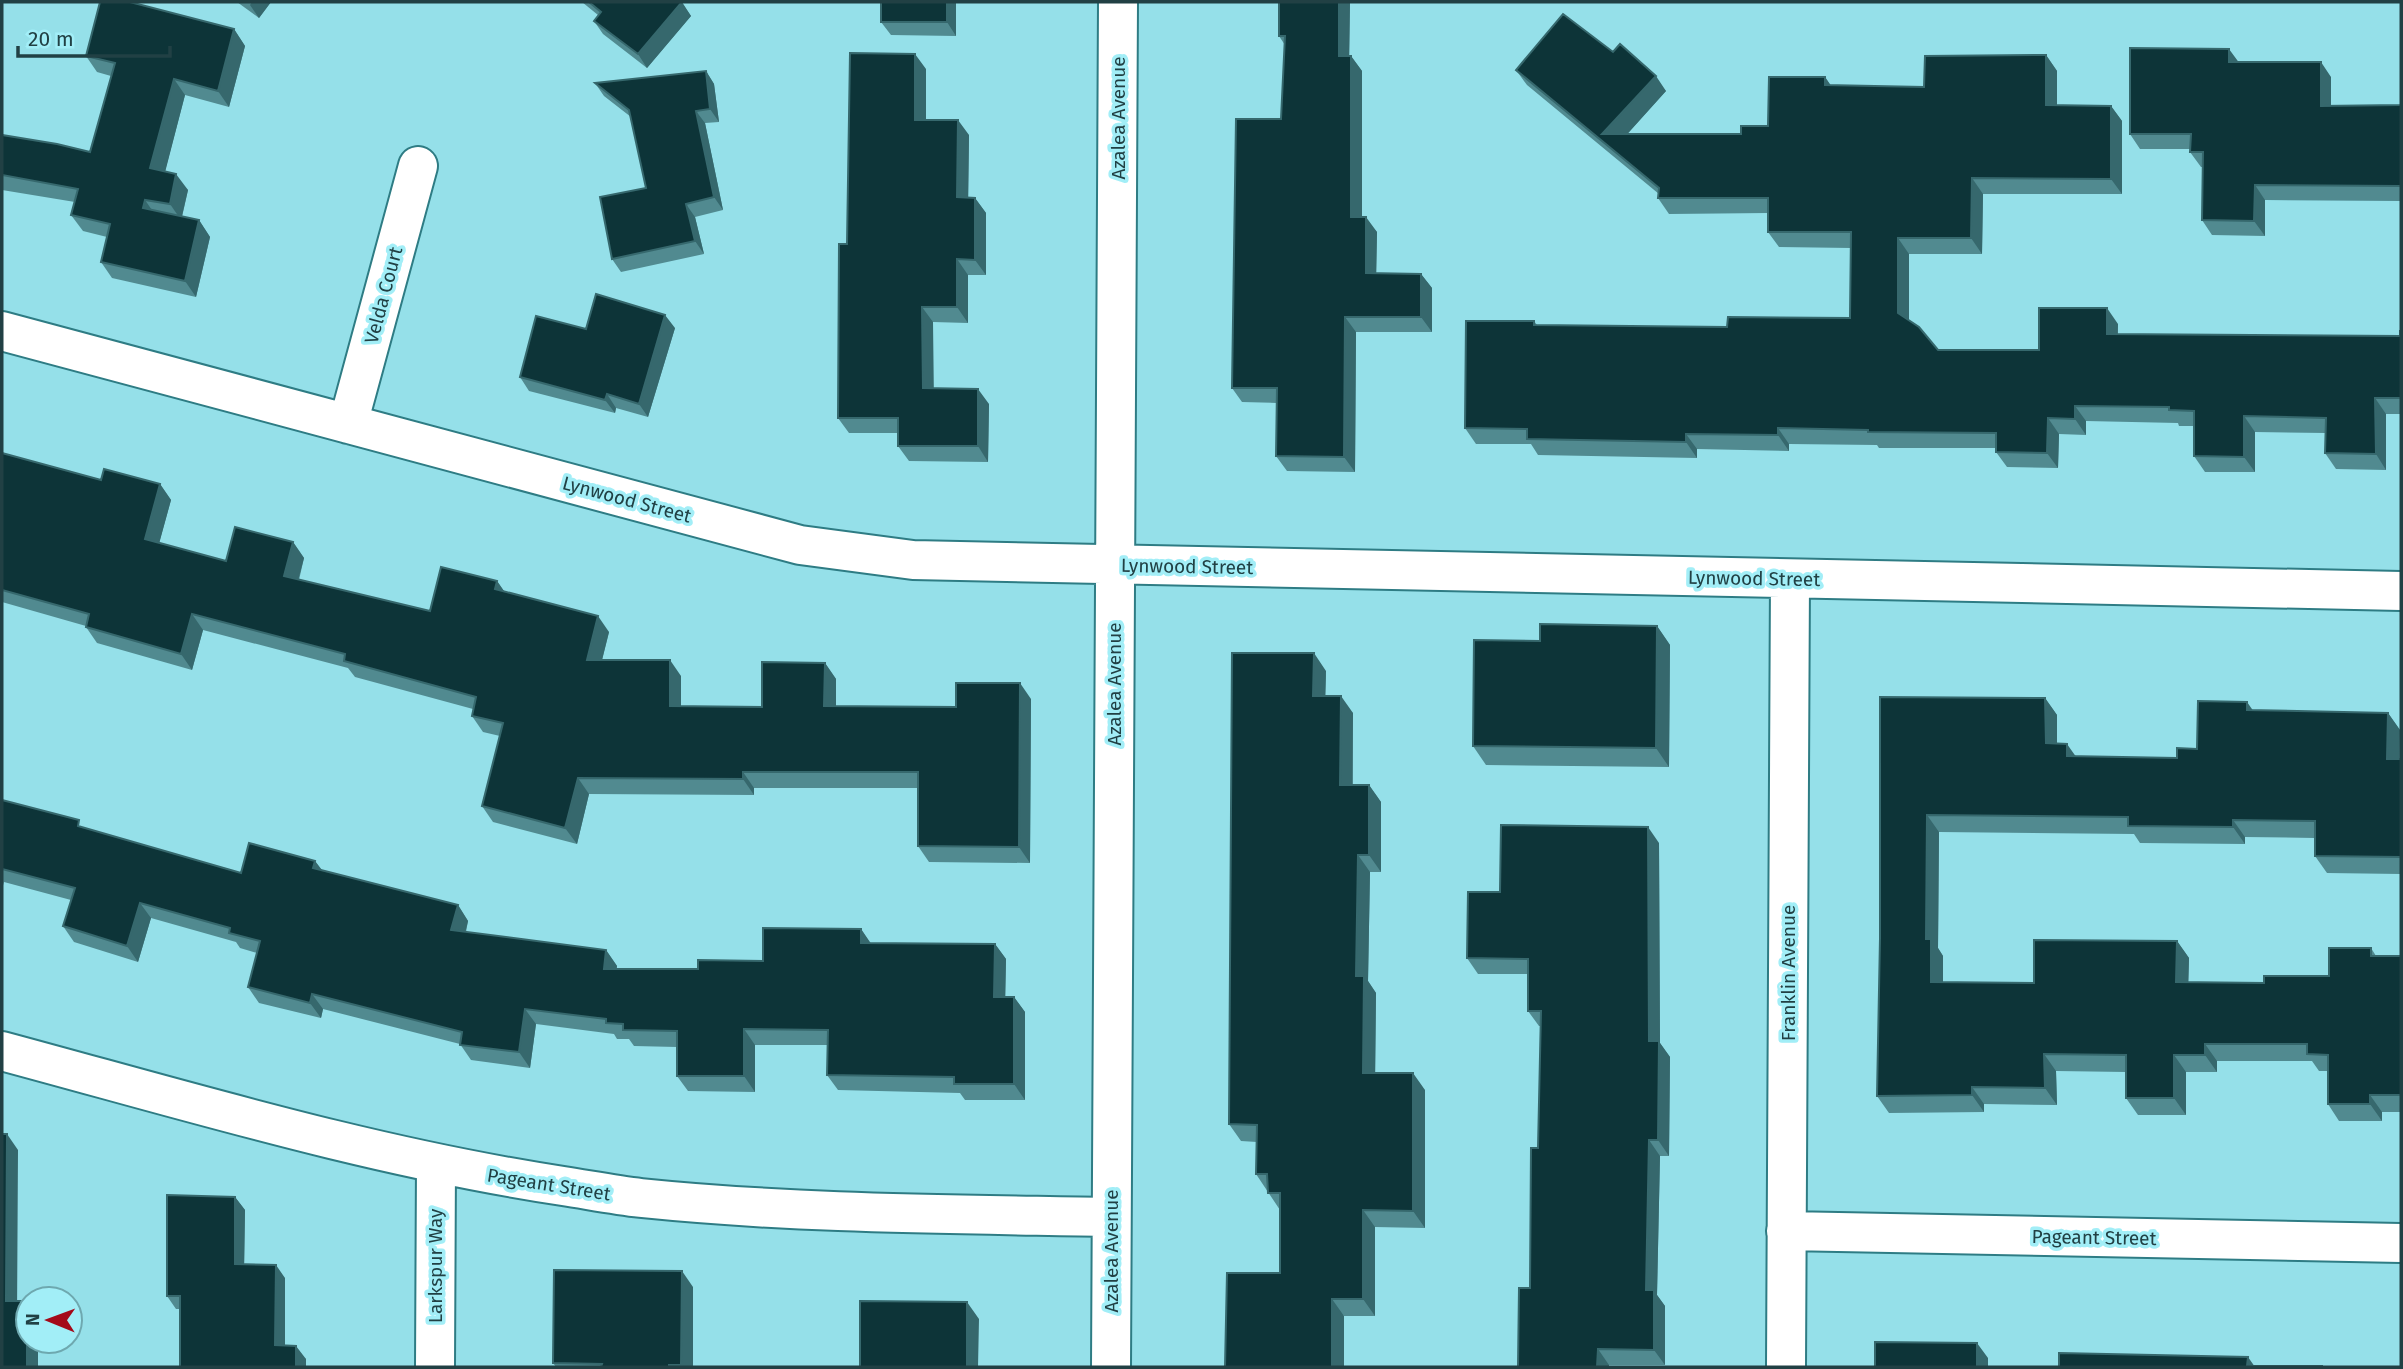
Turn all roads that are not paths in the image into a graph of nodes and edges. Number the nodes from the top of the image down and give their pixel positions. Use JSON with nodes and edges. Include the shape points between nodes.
{"nodes":[{"id":1,"x":1118,"y":2,"type":"edge"},
{"id":2,"x":418,"y":166,"type":"dead end"},
{"id":3,"x":2,"y":331,"type":"edge"},
{"id":4,"x":348,"y":424,"type":"junction"},
{"id":5,"x":1115,"y":565,"type":"junction"},
{"id":6,"x":1790,"y":579,"type":"junction"},
{"id":7,"x":2401,"y":591,"type":"edge"},
{"id":8,"x":2,"y":1051,"type":"edge"},
{"id":9,"x":436,"y":1164,"type":"junction"},
{"id":10,"x":1111,"y":1217,"type":"junction"},
{"id":11,"x":1786,"y":1231,"type":"junction"},
{"id":12,"x":2401,"y":1243,"type":"edge"},
{"id":13,"x":435,"y":1367,"type":"edge"},
{"id":14,"x":1111,"y":1367,"type":"edge"},
{"id":15,"x":1786,"y":1367,"type":"edge"}],
"edges":[{"from":1,"to":5,"type":"street","name":"Azalea Avenue"},
{"from":2,"to":4,"type":"street","name":"Velda Court"},
{"from":3,"to":4,"type":"street","name":"Lynwood Street"},
{"from":4,"to":5,"type":"street","name":"Lynwood Street","via":[[800,545],[913,560]]},
{"from":5,"to":6,"type":"street","name":"Lynwood Street"},
{"from":5,"to":10,"type":"street","name":"Azalea Avenue"},
{"from":6,"to":7,"type":"street","name":"Lynwood Street"},
{"from":6,"to":11,"type":"street","name":"Franklin Avenue"},
{"from":8,"to":9,"type":"street","name":"Pageant Street","via":[[299,1132]]},
{"from":9,"to":10,"type":"street","name":"Pageant Street","via":[[640,1197],[820,1211]]},
{"from":9,"to":13,"type":"street","name":"Larkspur Way"},
{"from":10,"to":14,"type":"street","name":"Azalea Avenue"},
{"from":11,"to":12,"type":"street","name":"Pageant Street"},
{"from":11,"to":15,"type":"street","name":"Franklin Avenue"}]}
